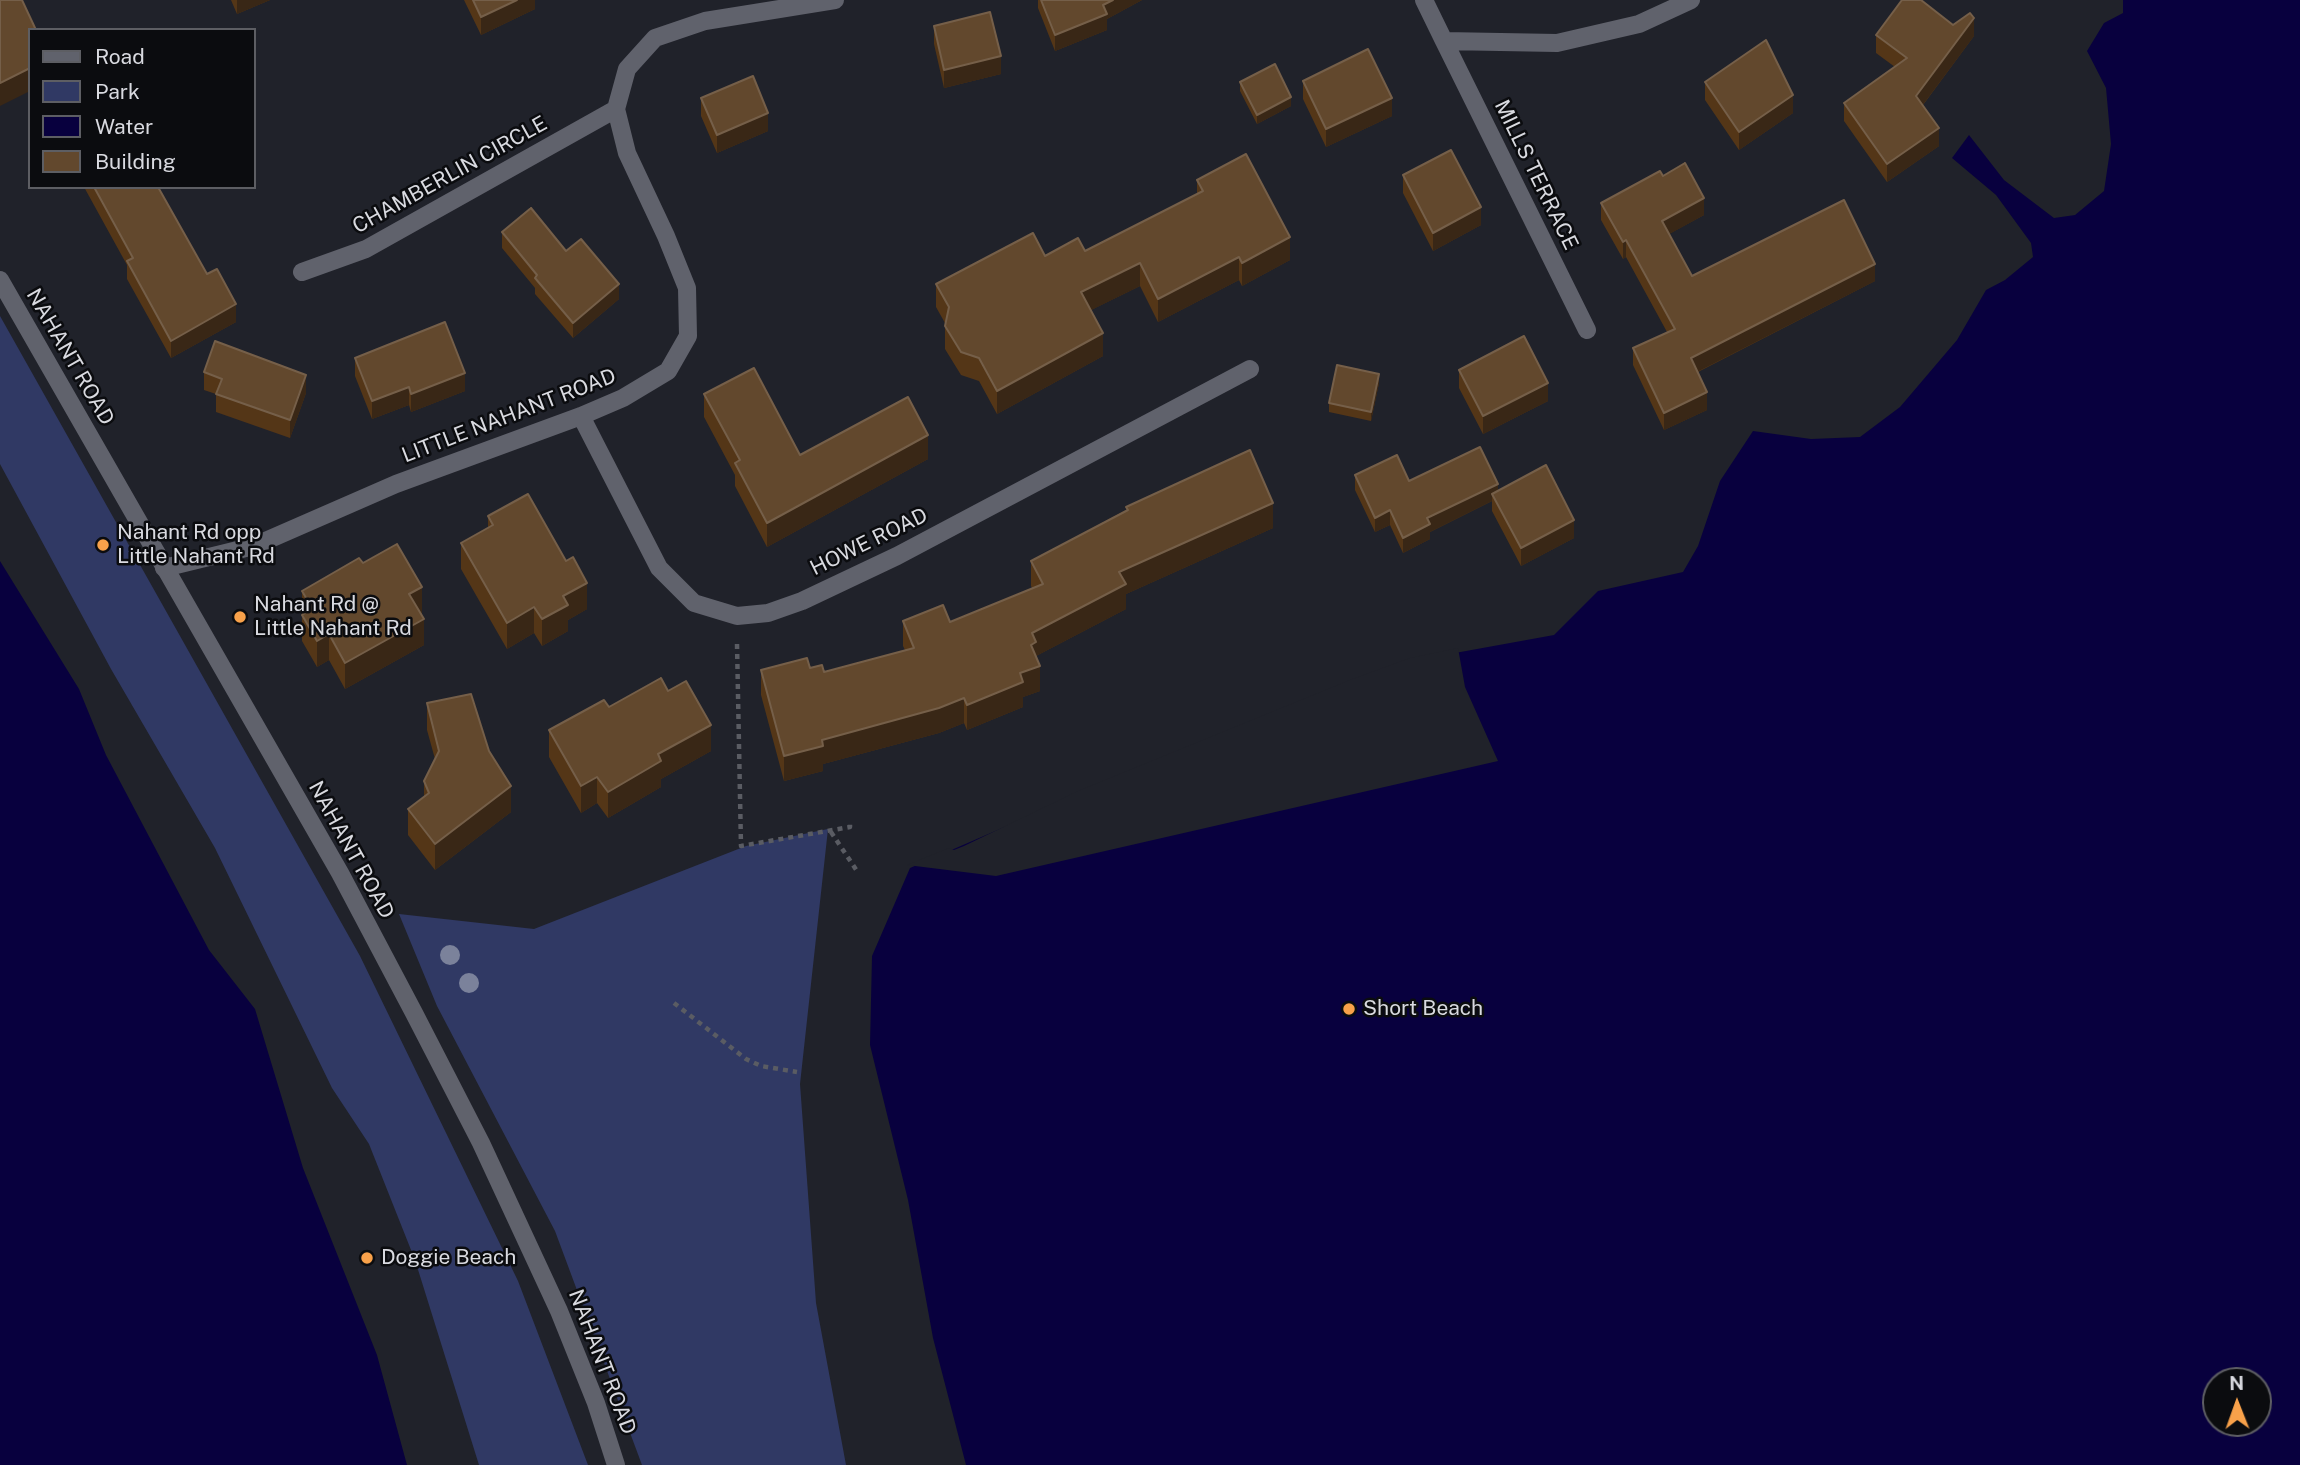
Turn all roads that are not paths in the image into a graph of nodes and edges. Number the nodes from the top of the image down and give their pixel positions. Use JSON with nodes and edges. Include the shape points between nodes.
{"nodes":[{"id":1,"x":835,"y":0,"type":"edge"},
{"id":2,"x":1424,"y":0,"type":"edge"},
{"id":3,"x":1690,"y":0,"type":"edge"},
{"id":4,"x":1444,"y":41,"type":"junction"},
{"id":5,"x":616,"y":109,"type":"junction"},
{"id":6,"x":302,"y":272,"type":"dead end"},
{"id":7,"x":0,"y":280,"type":"edge"},
{"id":8,"x":1587,"y":330,"type":"dead end"},
{"id":9,"x":1250,"y":369,"type":"dead end"},
{"id":10,"x":581,"y":416,"type":"junction"},
{"id":11,"x":164,"y":568,"type":"junction"},
{"id":12,"x":616,"y":1465,"type":"edge"}],
"edges":[{"from":1,"to":5,"type":"street","name":"LITTLE NAHANT ROAD","via":[[705,21],[655,38],[627,69]]},
{"from":2,"to":4,"type":"street"},
{"from":3,"to":4,"type":"street","via":[[1639,24],[1557,43]]},
{"from":4,"to":8,"type":"street","name":"MILLS TERRACE"},
{"from":5,"to":6,"type":"street","name":"CHAMBERLIN CIRCLE","via":[[366,248]]},
{"from":5,"to":10,"type":"street","name":"LITTLE NAHANT ROAD","via":[[627,153],[687,288],[688,336],[668,371]]},
{"from":7,"to":11,"type":"street","name":"NAHANT ROAD"},
{"from":9,"to":10,"type":"street","name":"HOWE ROAD","via":[[897,556],[791,605],[737,616],[695,603],[659,568]]},
{"from":10,"to":11,"type":"street","name":"LITTLE NAHANT ROAD","via":[[396,484],[254,546]]},
{"from":11,"to":12,"type":"street","name":"NAHANT ROAD","via":[[340,873],[469,1119],[559,1311]]}]}
